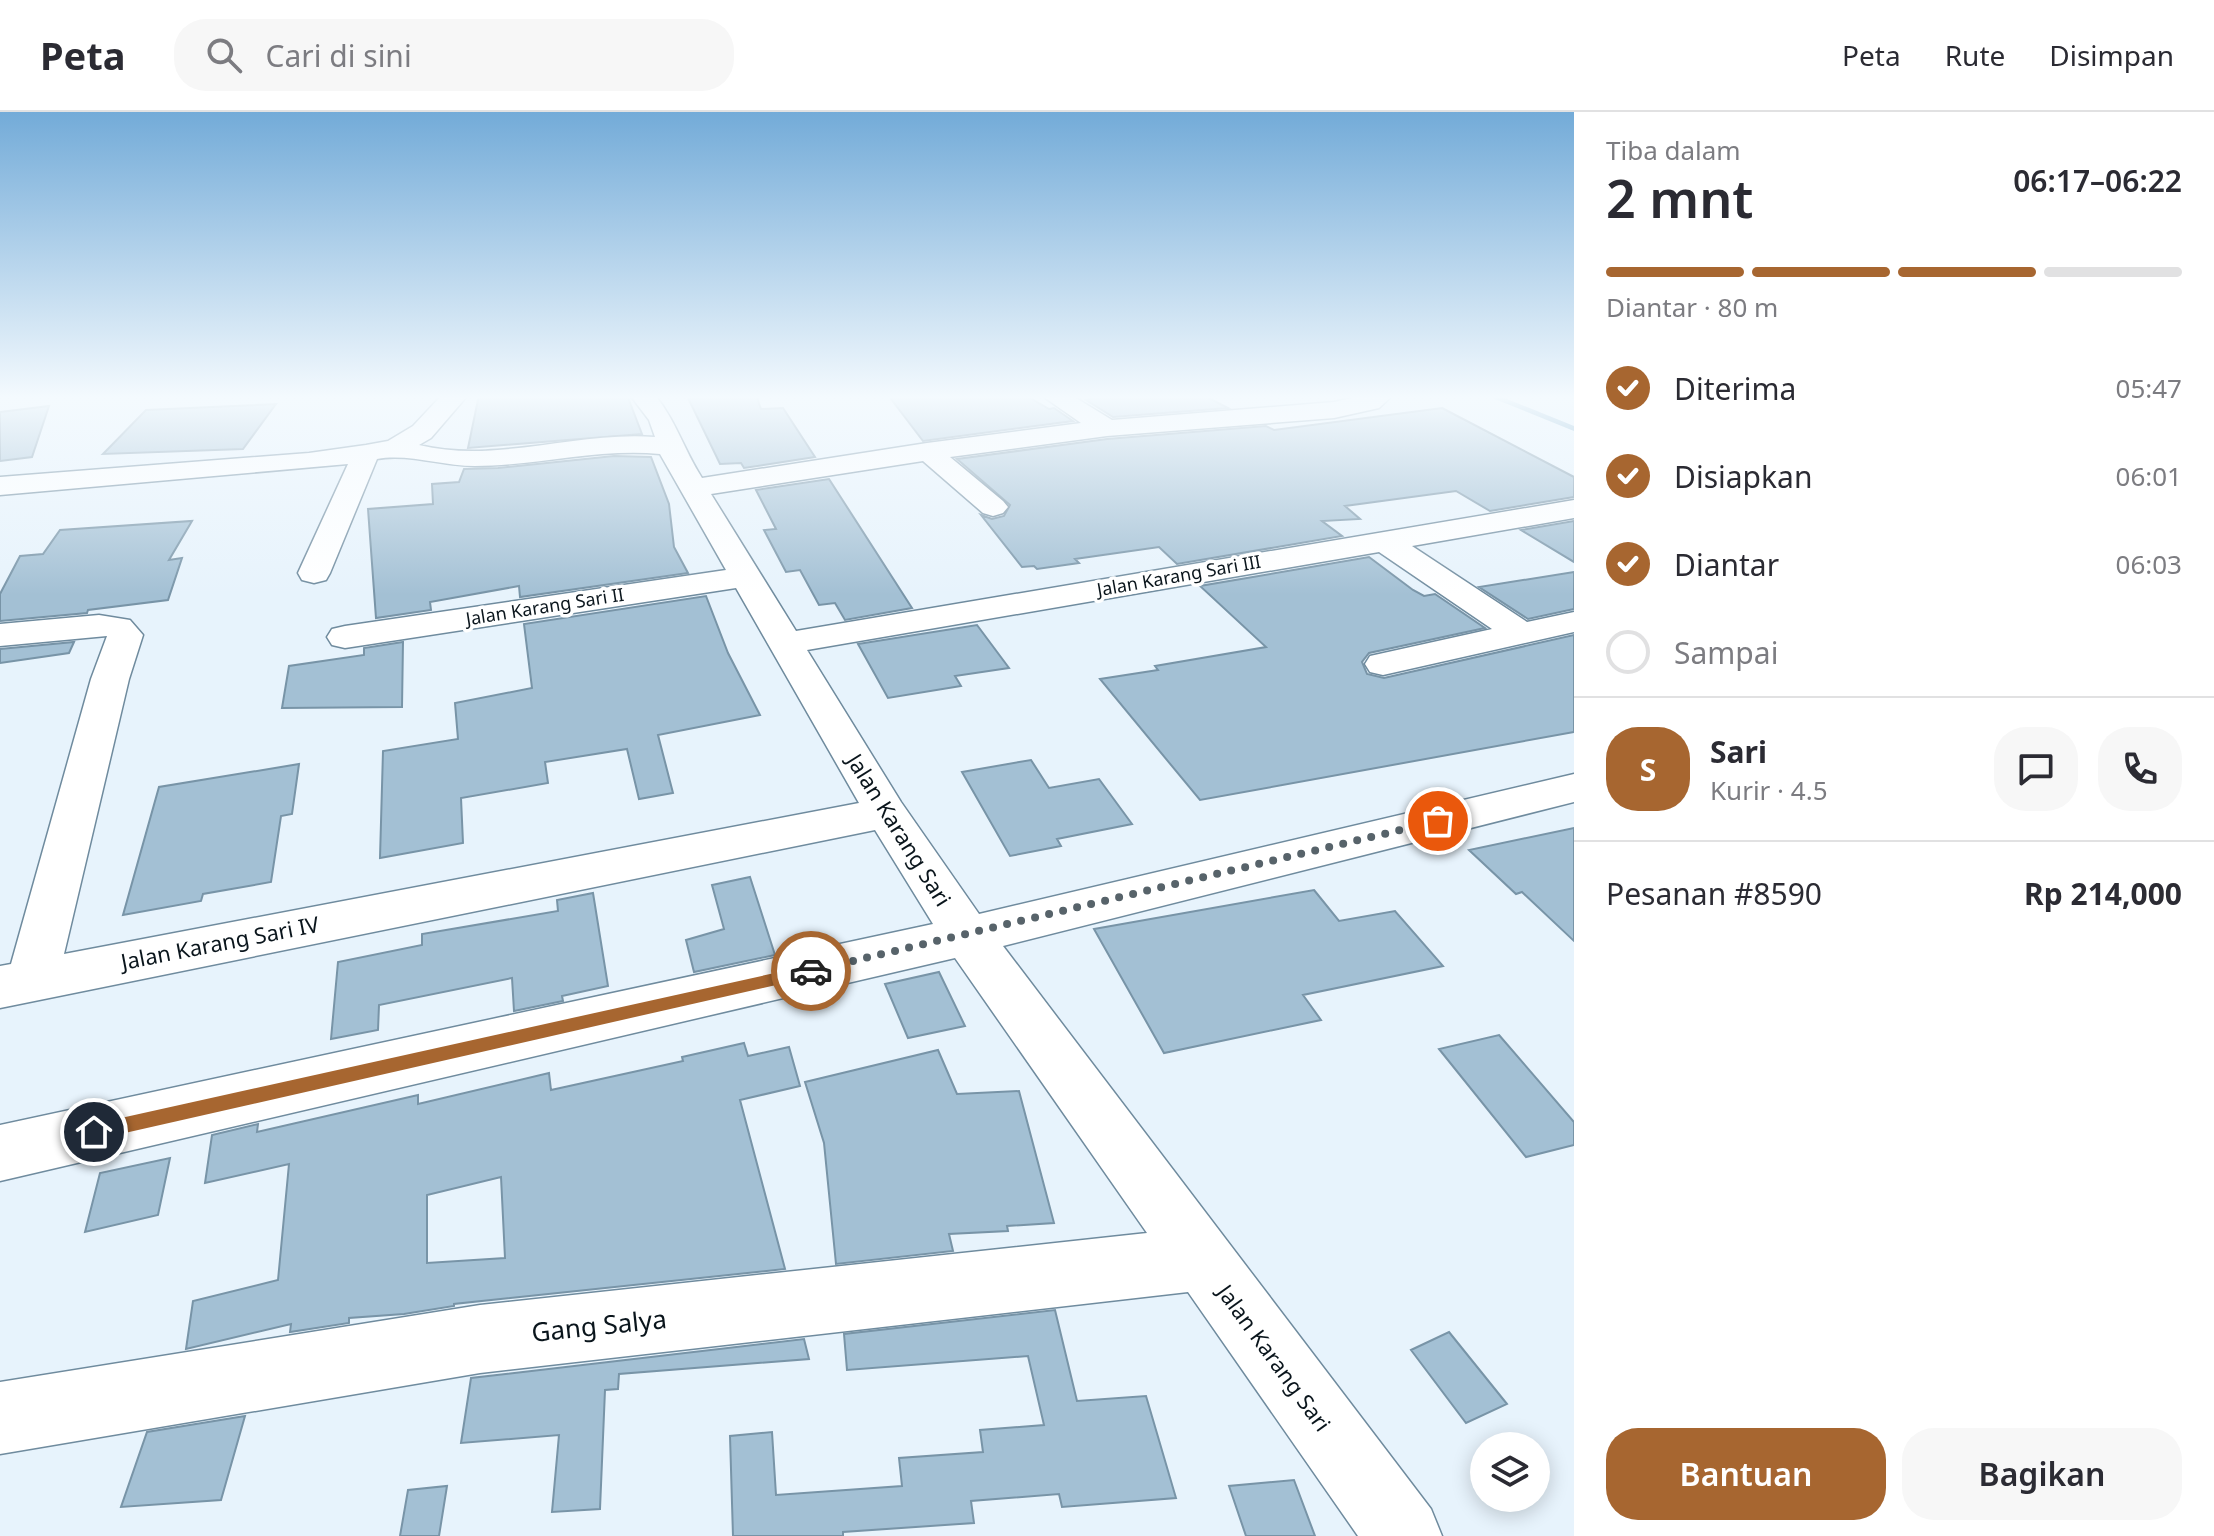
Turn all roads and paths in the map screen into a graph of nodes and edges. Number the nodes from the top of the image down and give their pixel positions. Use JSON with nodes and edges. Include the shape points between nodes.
{"nodes":[{"id":1,"x":303,"y":461,"type":"edge"},
{"id":2,"x":362,"y":461,"type":"edge"},
{"id":3,"x":663,"y":461,"type":"edge"},
{"id":4,"x":679,"y":461,"type":"edge"},
{"id":5,"x":776,"y":461,"type":"edge"},
{"id":6,"x":939,"y":461,"type":"edge"},
{"id":7,"x":682,"y":468,"type":"junction"},
{"id":8,"x":0,"y":486,"type":"edge"},
{"id":9,"x":993,"y":507,"type":"dead end"},
{"id":10,"x":1574,"y":509,"type":"edge"},
{"id":11,"x":1384,"y":541,"type":"junction"},
{"id":12,"x":314,"y":573,"type":"dead end"},
{"id":13,"x":746,"y":577,"type":"junction"},
{"id":14,"x":1574,"y":622,"type":"edge"},
{"id":15,"x":1520,"y":633,"type":"junction"},
{"id":16,"x":0,"y":635,"type":"edge"},
{"id":17,"x":345,"y":637,"type":"dead end"},
{"id":18,"x":785,"y":643,"type":"junction"},
{"id":19,"x":1383,"y":664,"type":"dead end"},
{"id":20,"x":1574,"y":788,"type":"edge"},
{"id":21,"x":886,"y":813,"type":"junction"},
{"id":22,"x":967,"y":936,"type":"junction"},
{"id":23,"x":16,"y":984,"type":"edge"},
{"id":24,"x":0,"y":1153,"type":"edge"},
{"id":25,"x":1202,"y":1259,"type":"junction"},
{"id":26,"x":0,"y":1418,"type":"edge"},
{"id":27,"x":1404,"y":1536,"type":"edge"}],
"edges":[{"from":1,"to":8,"type":"street"},
{"from":2,"to":12,"type":"street"},
{"from":3,"to":7,"type":"street"},
{"from":4,"to":7,"type":"street","name":"Jalan Karang Sari"},
{"from":5,"to":7,"type":"street"},
{"from":6,"to":9,"type":"street"},
{"from":7,"to":13,"type":"street","name":"Jalan Karang Sari"},
{"from":10,"to":11,"type":"street","name":"Jalan Karang Sari III"},
{"from":11,"to":15,"type":"street"},
{"from":11,"to":18,"type":"street","name":"Jalan Karang Sari III"},
{"from":13,"to":17,"type":"street","name":"Jalan Karang Sari II"},
{"from":13,"to":18,"type":"street","name":"Jalan Karang Sari"},
{"from":14,"to":15,"type":"street"},
{"from":15,"to":19,"type":"street"},
{"from":16,"to":23,"type":"street","name":"Jalan Karang Sari IV","via":[[99,625],[118,627],[125,635]]},
{"from":18,"to":21,"type":"street","name":"Jalan Karang Sari"},
{"from":20,"to":22,"type":"street"},
{"from":21,"to":22,"type":"street","name":"Jalan Karang Sari"},
{"from":21,"to":23,"type":"street","name":"Jalan Karang Sari IV"},
{"from":22,"to":24,"type":"street"},
{"from":22,"to":25,"type":"street","name":"Jalan Karang Sari"},
{"from":25,"to":26,"type":"street","name":"Gang Salya","via":[[480,1339]]},
{"from":25,"to":27,"type":"street","name":"Jalan Karang Sari"}]}
